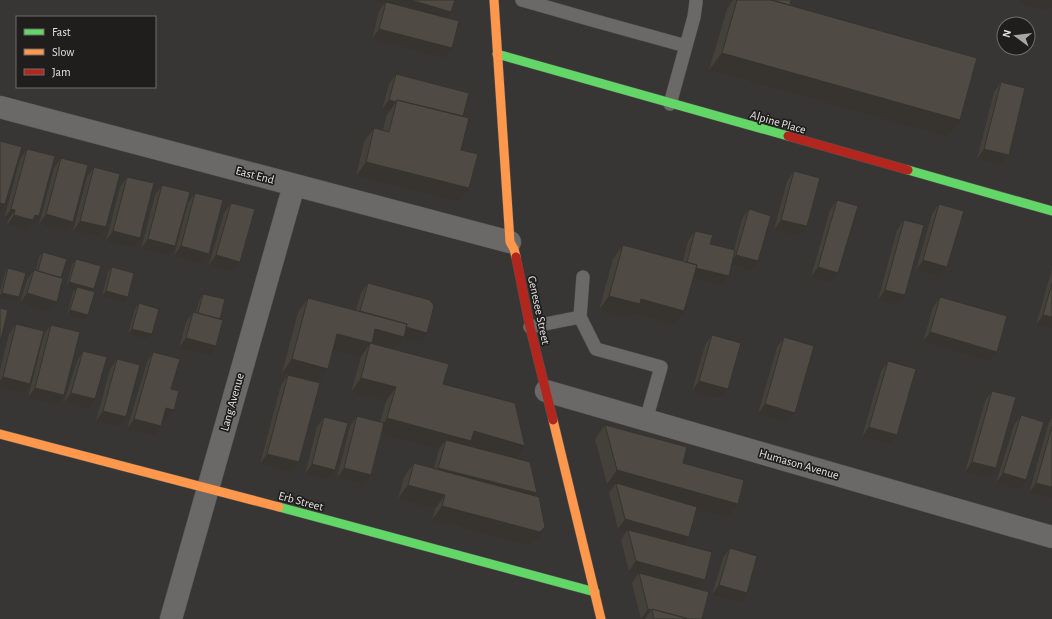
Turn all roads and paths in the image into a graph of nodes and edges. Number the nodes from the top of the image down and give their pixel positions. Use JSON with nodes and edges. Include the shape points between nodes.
{"nodes":[{"id":1,"x":494,"y":0,"type":"edge"},
{"id":2,"x":522,"y":0,"type":"edge"},
{"id":3,"x":696,"y":0,"type":"edge"},
{"id":4,"x":686,"y":46,"type":"junction"},
{"id":5,"x":497,"y":54,"type":"junction"},
{"id":6,"x":670,"y":104,"type":"junction"},
{"id":7,"x":0,"y":107,"type":"edge"},
{"id":8,"x":294,"y":185,"type":"junction"},
{"id":9,"x":1052,"y":211,"type":"edge"},
{"id":10,"x":510,"y":242,"type":"junction"},
{"id":11,"x":583,"y":277,"type":"dead end"},
{"id":12,"x":580,"y":317,"type":"junction"},
{"id":13,"x":530,"y":327,"type":"junction"},
{"id":14,"x":546,"y":392,"type":"junction"},
{"id":15,"x":646,"y":420,"type":"junction"},
{"id":16,"x":0,"y":434,"type":"edge"},
{"id":17,"x":208,"y":489,"type":"junction"},
{"id":18,"x":1052,"y":537,"type":"edge"},
{"id":19,"x":595,"y":592,"type":"junction"},
{"id":20,"x":171,"y":619,"type":"edge"},
{"id":21,"x":601,"y":619,"type":"edge"}],
"edges":[{"from":1,"to":5,"type":"street","name":"Genesee Street"},
{"from":2,"to":4,"type":"lane"},
{"from":3,"to":4,"type":"lane"},
{"from":4,"to":6,"type":"lane"},
{"from":5,"to":6,"type":"street","name":"Alpine Place"},
{"from":5,"to":10,"type":"street","name":"Genesee Street"},
{"from":6,"to":9,"type":"street","name":"Alpine Place"},
{"from":7,"to":8,"type":"street","name":"East End"},
{"from":8,"to":10,"type":"street","name":"East End"},
{"from":8,"to":17,"type":"street","name":"Lang Avenue"},
{"from":10,"to":13,"type":"street","name":"Genesee Street","via":[[514,249]]},
{"from":11,"to":12,"type":"lane"},
{"from":12,"to":13,"type":"lane"},
{"from":12,"to":15,"type":"lane","via":[[596,349],[661,367]]},
{"from":13,"to":14,"type":"street","name":"Genesee Street"},
{"from":14,"to":15,"type":"street","name":"Humason Avenue"},
{"from":14,"to":19,"type":"street","name":"Genesee Street"},
{"from":15,"to":18,"type":"street","name":"Humason Avenue"},
{"from":16,"to":17,"type":"street","name":"Erb Street"},
{"from":17,"to":19,"type":"street","name":"Erb Street"},
{"from":17,"to":20,"type":"street","name":"Lang Avenue"},
{"from":19,"to":21,"type":"street","name":"Genesee Street"}]}
